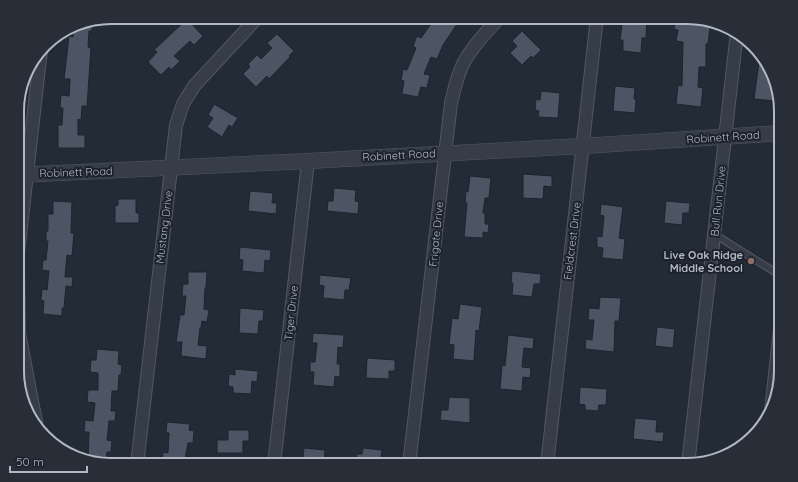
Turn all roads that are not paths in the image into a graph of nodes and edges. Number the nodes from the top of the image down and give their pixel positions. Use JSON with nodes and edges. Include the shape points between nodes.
{"nodes":[{"id":1,"x":252,"y":24,"type":"edge"},
{"id":2,"x":494,"y":24,"type":"edge"},
{"id":3,"x":596,"y":24,"type":"edge"},
{"id":4,"x":736,"y":39,"type":"edge"},
{"id":5,"x":39,"y":63,"type":"edge"},
{"id":6,"x":774,"y":134,"type":"edge"},
{"id":7,"x":725,"y":137,"type":"junction"},
{"id":8,"x":583,"y":146,"type":"junction"},
{"id":9,"x":445,"y":152,"type":"junction"},
{"id":10,"x":24,"y":161,"type":"edge"},
{"id":11,"x":308,"y":161,"type":"junction"},
{"id":12,"x":171,"y":168,"type":"junction"},
{"id":13,"x":24,"y":174,"type":"edge"},
{"id":14,"x":714,"y":234,"type":"junction"},
{"id":15,"x":774,"y":272,"type":"edge"},
{"id":16,"x":774,"y":356,"type":"edge"},
{"id":17,"x":24,"y":359,"type":"edge"},
{"id":18,"x":769,"y":398,"type":"edge"},
{"id":19,"x":34,"y":410,"type":"edge"},
{"id":20,"x":138,"y":458,"type":"edge"},
{"id":21,"x":275,"y":458,"type":"edge"},
{"id":22,"x":410,"y":458,"type":"edge"},
{"id":23,"x":548,"y":458,"type":"edge"},
{"id":24,"x":689,"y":458,"type":"edge"}],
"edges":[{"from":1,"to":12,"type":"street","name":"Mustang Drive","via":[[194,86],[176,125]]},
{"from":2,"to":9,"type":"street","name":"Frigate Drive","via":[[477,42],[463,64],[455,84]]},
{"from":3,"to":8,"type":"street","name":"Fieldcrest Drive"},
{"from":4,"to":7,"type":"street","name":"Bull Run Drive"},
{"from":5,"to":10,"type":"street"},
{"from":6,"to":7,"type":"street","name":"Robinett Road"},
{"from":7,"to":8,"type":"street","name":"Robinett Road"},
{"from":7,"to":14,"type":"street","name":"Bull Run Drive"},
{"from":8,"to":9,"type":"street","name":"Robinett Road"},
{"from":8,"to":23,"type":"street","name":"Fieldcrest Drive"},
{"from":9,"to":11,"type":"street","name":"Robinett Road"},
{"from":9,"to":22,"type":"street","name":"Frigate Drive"},
{"from":11,"to":12,"type":"street","name":"Robinett Road"},
{"from":11,"to":21,"type":"street","name":"Tiger Drive"},
{"from":12,"to":13,"type":"street","name":"Robinett Road"},
{"from":12,"to":20,"type":"street","name":"Mustang Drive"},
{"from":14,"to":15,"type":"lane"},
{"from":14,"to":24,"type":"street","name":"Bull Run Drive"},
{"from":16,"to":18,"type":"lane"},
{"from":17,"to":19,"type":"street"}]}
